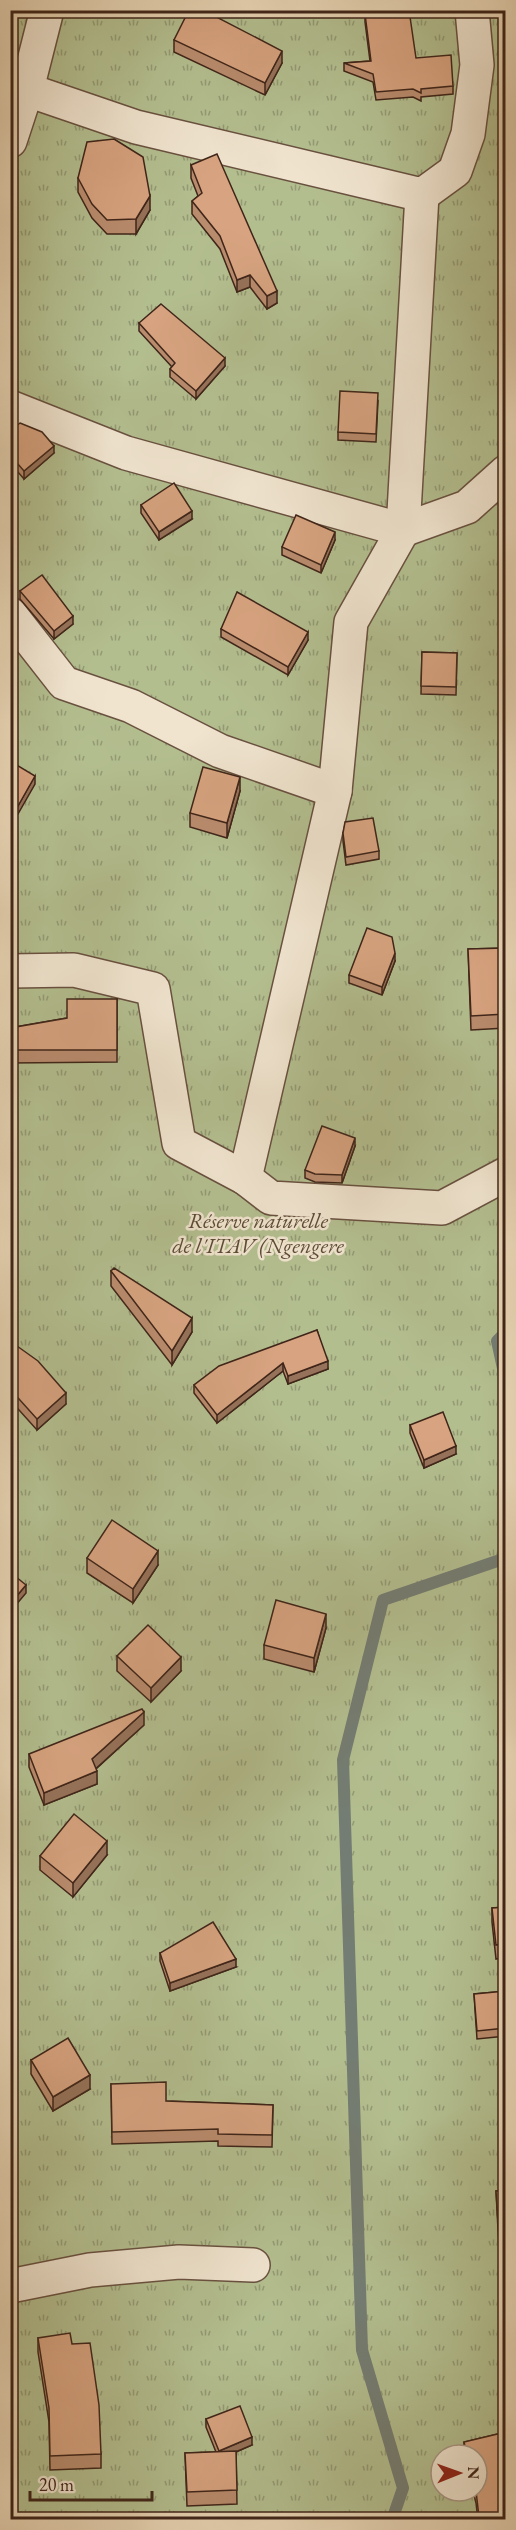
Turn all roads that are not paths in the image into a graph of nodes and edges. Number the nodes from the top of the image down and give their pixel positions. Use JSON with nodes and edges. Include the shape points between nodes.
{"nodes":[{"id":1,"x":47,"y":10,"type":"edge"},
{"id":2,"x":472,"y":10,"type":"edge"},
{"id":3,"x":19,"y":87,"type":"edge"},
{"id":4,"x":10,"y":141,"type":"edge"},
{"id":5,"x":422,"y":195,"type":"junction"},
{"id":6,"x":10,"y":407,"type":"edge"},
{"id":7,"x":506,"y":472,"type":"edge"},
{"id":8,"x":403,"y":530,"type":"junction"},
{"id":9,"x":10,"y":614,"type":"edge"},
{"id":10,"x":335,"y":791,"type":"junction"},
{"id":11,"x":10,"y":971,"type":"edge"},
{"id":12,"x":506,"y":1174,"type":"edge"},
{"id":13,"x":245,"y":1178,"type":"junction"},
{"id":14,"x":253,"y":2265,"type":"dead end"},
{"id":15,"x":10,"y":2286,"type":"edge"}],
"edges":[{"from":1,"to":3,"type":"street"},
{"from":2,"to":5,"type":"street","via":[[477,65],[468,134],[455,171]]},
{"from":3,"to":4,"type":"street"},
{"from":3,"to":5,"type":"street","via":[[136,127]]},
{"from":5,"to":8,"type":"street"},
{"from":6,"to":8,"type":"street","via":[[126,453]]},
{"from":7,"to":8,"type":"street","via":[[467,507]]},
{"from":8,"to":10,"type":"street","via":[[351,622]]},
{"from":9,"to":10,"type":"street","via":[[64,683],[131,706],[220,751]]},
{"from":10,"to":13,"type":"street"},
{"from":11,"to":13,"type":"street","via":[[74,970],[153,989],[179,1143]]},
{"from":12,"to":13,"type":"street","via":[[442,1208],[271,1198]]},
{"from":14,"to":15,"type":"street","via":[[178,2262],[90,2270]]}]}
